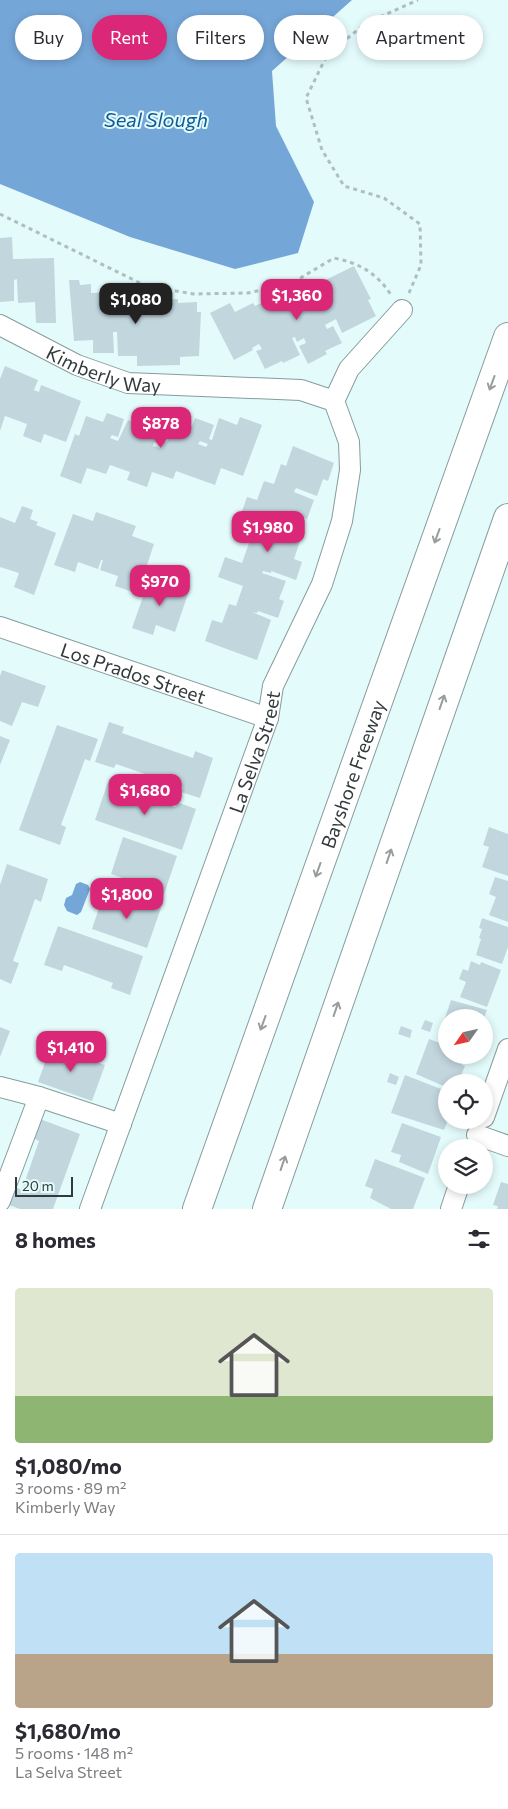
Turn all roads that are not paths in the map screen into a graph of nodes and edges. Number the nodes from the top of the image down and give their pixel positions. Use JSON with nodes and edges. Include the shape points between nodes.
{"nodes":[{"id":1,"x":402,"y":310,"type":"road end"},
{"id":2,"x":0,"y":325,"type":"edge"},
{"id":3,"x":508,"y":337,"type":"edge"},
{"id":4,"x":334,"y":401,"type":"junction"},
{"id":5,"x":508,"y":518,"type":"edge"},
{"id":6,"x":0,"y":627,"type":"edge"},
{"id":7,"x":268,"y":718,"type":"junction"},
{"id":8,"x":508,"y":1049,"type":"edge"},
{"id":9,"x":0,"y":1087,"type":"edge"},
{"id":10,"x":38,"y":1097,"type":"junction"},
{"id":11,"x":121,"y":1124,"type":"junction"},
{"id":12,"x":479,"y":1130,"type":"edge"},
{"id":13,"x":508,"y":1146,"type":"edge"},
{"id":14,"x":457,"y":1194,"type":"edge"},
{"id":15,"x":0,"y":1201,"type":"edge"},
{"id":16,"x":90,"y":1209,"type":"edge"},
{"id":17,"x":197,"y":1209,"type":"edge"},
{"id":18,"x":266,"y":1209,"type":"edge"},
{"id":19,"x":451,"y":1209,"type":"edge"}],
"edges":[{"from":1,"to":4,"type":"street","via":[[349,369]]},
{"from":2,"to":4,"type":"street","name":"Kimberly Way","via":[[77,365],[128,383],[301,390]]},
{"from":3,"to":17,"type":"highway","name":"Bayshore Freeway","one_way":true},
{"from":4,"to":7,"type":"street","name":"La Selva Street","via":[[349,442],[350,470],[342,521],[322,584],[273,686]]},
{"from":18,"to":5,"type":"highway","one_way":true},
{"from":6,"to":7,"type":"street","name":"Los Prados Street"},
{"from":7,"to":11,"type":"street","name":"La Selva Street"},
{"from":8,"to":12,"type":"street"},
{"from":9,"to":10,"type":"street"},
{"from":10,"to":11,"type":"street"},
{"from":10,"to":15,"type":"street"},
{"from":11,"to":16,"type":"street","name":"La Selva Street"},
{"from":12,"to":13,"type":"street"},
{"from":14,"to":19,"type":"street"}]}
